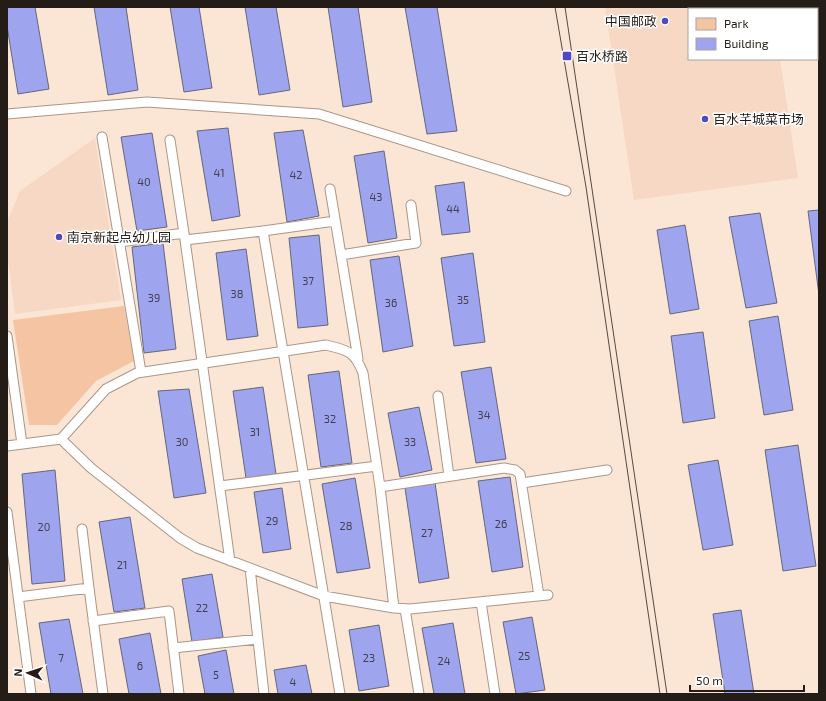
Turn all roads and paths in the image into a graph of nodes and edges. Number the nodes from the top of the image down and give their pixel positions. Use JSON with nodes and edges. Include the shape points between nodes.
{"nodes":[{"id":1,"x":7,"y":114,"type":"edge"},
{"id":2,"x":102,"y":137,"type":"dead end"},
{"id":3,"x":170,"y":140,"type":"dead end"},
{"id":4,"x":330,"y":189,"type":"dead end"},
{"id":5,"x":566,"y":191,"type":"dead end"},
{"id":6,"x":411,"y":205,"type":"dead end"},
{"id":7,"x":335,"y":221,"type":"junction"},
{"id":8,"x":262,"y":231,"type":"junction"},
{"id":9,"x":184,"y":237,"type":"junction"},
{"id":10,"x":120,"y":242,"type":"junction"},
{"id":11,"x":342,"y":255,"type":"junction"},
{"id":12,"x":7,"y":336,"type":"edge"},
{"id":13,"x":283,"y":352,"type":"junction"},
{"id":14,"x":358,"y":359,"type":"junction"},
{"id":15,"x":203,"y":363,"type":"junction"},
{"id":16,"x":141,"y":372,"type":"junction"},
{"id":17,"x":438,"y":396,"type":"dead end"},
{"id":18,"x":61,"y":439,"type":"junction"},
{"id":19,"x":22,"y":444,"type":"junction"},
{"id":20,"x":7,"y":446,"type":"edge"},
{"id":21,"x":377,"y":466,"type":"junction"},
{"id":22,"x":607,"y":470,"type":"dead end"},
{"id":23,"x":304,"y":476,"type":"junction"},
{"id":24,"x":449,"y":476,"type":"junction"},
{"id":25,"x":522,"y":483,"type":"junction"},
{"id":26,"x":220,"y":486,"type":"junction"},
{"id":27,"x":380,"y":487,"type":"junction"},
{"id":28,"x":7,"y":512,"type":"edge"},
{"id":29,"x":82,"y":529,"type":"dead end"},
{"id":30,"x":230,"y":561,"type":"junction"},
{"id":31,"x":250,"y":568,"type":"junction"},
{"id":32,"x":11,"y":573,"type":"edge"},
{"id":33,"x":89,"y":588,"type":"junction"},
{"id":34,"x":324,"y":596,"type":"junction"},
{"id":35,"x":18,"y":597,"type":"junction"},
{"id":36,"x":481,"y":602,"type":"junction"},
{"id":37,"x":394,"y":608,"type":"junction"},
{"id":38,"x":405,"y":608,"type":"junction"},
{"id":39,"x":93,"y":621,"type":"junction"},
{"id":40,"x":258,"y":639,"type":"junction"},
{"id":41,"x":173,"y":648,"type":"junction"},
{"id":42,"x":31,"y":694,"type":"edge"},
{"id":43,"x":102,"y":694,"type":"edge"},
{"id":44,"x":179,"y":694,"type":"edge"},
{"id":45,"x":264,"y":694,"type":"edge"},
{"id":46,"x":340,"y":694,"type":"edge"},
{"id":47,"x":418,"y":694,"type":"edge"},
{"id":48,"x":495,"y":694,"type":"edge"}],
"edges":[{"from":1,"to":5,"type":"lane","via":[[147,102],[319,114]]},
{"from":2,"to":10,"type":"lane"},
{"from":3,"to":9,"type":"lane"},
{"from":4,"to":7,"type":"lane"},
{"from":6,"to":11,"type":"lane","via":[[416,243]]},
{"from":7,"to":8,"type":"lane"},
{"from":7,"to":11,"type":"lane"},
{"from":8,"to":9,"type":"lane"},
{"from":8,"to":13,"type":"lane"},
{"from":9,"to":10,"type":"lane"},
{"from":9,"to":15,"type":"lane"},
{"from":10,"to":16,"type":"lane"},
{"from":11,"to":14,"type":"lane"},
{"from":12,"to":19,"type":"lane"},
{"from":13,"to":14,"type":"lane","via":[[326,345],[346,350]]},
{"from":13,"to":15,"type":"lane"},
{"from":13,"to":23,"type":"lane"},
{"from":14,"to":21,"type":"lane","via":[[363,373]]},
{"from":15,"to":16,"type":"lane"},
{"from":15,"to":26,"type":"lane"},
{"from":16,"to":18,"type":"lane","via":[[106,389]]},
{"from":17,"to":24,"type":"lane"},
{"from":18,"to":19,"type":"lane"},
{"from":18,"to":30,"type":"lane","via":[[91,468],[180,538]]},
{"from":19,"to":20,"type":"lane"},
{"from":21,"to":23,"type":"lane"},
{"from":21,"to":27,"type":"lane"},
{"from":22,"to":25,"type":"lane"},
{"from":23,"to":26,"type":"lane"},
{"from":23,"to":34,"type":"lane"},
{"from":24,"to":25,"type":"lane","via":[[504,468],[520,474]]},
{"from":24,"to":27,"type":"lane"},
{"from":25,"to":36,"type":"lane","via":[[544,595]]},
{"from":26,"to":30,"type":"lane"},
{"from":27,"to":37,"type":"lane"},
{"from":28,"to":32,"type":"lane"},
{"from":29,"to":33,"type":"lane"},
{"from":30,"to":31,"type":"lane"},
{"from":31,"to":34,"type":"lane"},
{"from":31,"to":40,"type":"lane"},
{"from":32,"to":35,"type":"lane"},
{"from":33,"to":35,"type":"lane"},
{"from":33,"to":39,"type":"lane"},
{"from":34,"to":37,"type":"lane"},
{"from":34,"to":46,"type":"lane"},
{"from":35,"to":42,"type":"lane"},
{"from":36,"to":38,"type":"lane"},
{"from":36,"to":48,"type":"lane"},
{"from":37,"to":38,"type":"lane"},
{"from":38,"to":47,"type":"lane"},
{"from":39,"to":41,"type":"lane","via":[[169,611]]},
{"from":39,"to":43,"type":"lane"},
{"from":40,"to":41,"type":"lane"},
{"from":40,"to":45,"type":"lane"},
{"from":41,"to":44,"type":"lane"}]}
